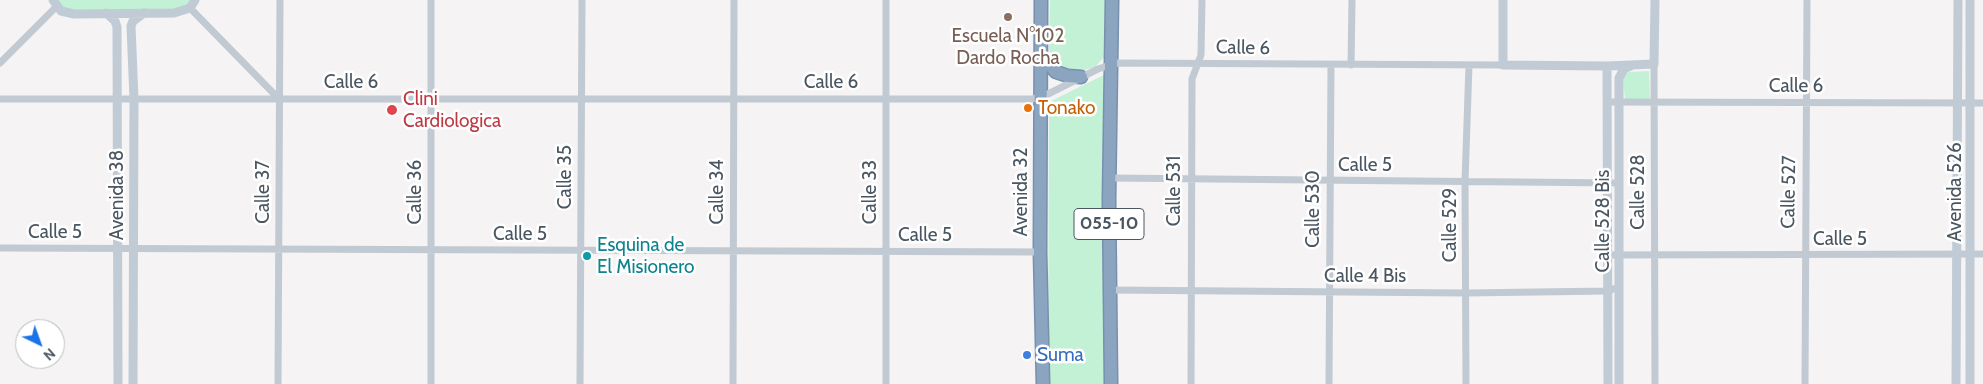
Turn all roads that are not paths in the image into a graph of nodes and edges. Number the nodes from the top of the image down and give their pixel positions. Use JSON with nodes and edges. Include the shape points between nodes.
{"nodes":[{"id":1,"x":280,"y":0,"type":"edge"},
{"id":2,"x":432,"y":0,"type":"edge"},
{"id":3,"x":582,"y":0,"type":"edge"},
{"id":4,"x":734,"y":0,"type":"edge"},
{"id":5,"x":886,"y":0,"type":"edge"},
{"id":6,"x":1041,"y":0,"type":"edge"},
{"id":7,"x":1112,"y":0,"type":"edge"},
{"id":8,"x":1202,"y":0,"type":"edge"},
{"id":9,"x":1352,"y":0,"type":"edge"},
{"id":10,"x":1503,"y":0,"type":"edge"},
{"id":11,"x":1655,"y":0,"type":"edge"},
{"id":12,"x":1807,"y":0,"type":"edge"},
{"id":13,"x":1958,"y":0,"type":"edge"},
{"id":14,"x":1970,"y":0,"type":"edge"},
{"id":15,"x":54,"y":3,"type":"edge"},
{"id":16,"x":192,"y":4,"type":"edge"},
{"id":17,"x":106,"y":13,"type":"junction"},
{"id":18,"x":144,"y":13,"type":"junction"},
{"id":19,"x":1041,"y":55,"type":"junction"},
{"id":20,"x":0,"y":63,"type":"edge"},
{"id":21,"x":1198,"y":63,"type":"junction"},
{"id":22,"x":1112,"y":64,"type":"junction"},
{"id":23,"x":1654,"y":64,"type":"junction"},
{"id":24,"x":1331,"y":65,"type":"junction"},
{"id":25,"x":1351,"y":65,"type":"junction"},
{"id":26,"x":1469,"y":65,"type":"junction"},
{"id":27,"x":1502,"y":65,"type":"junction"},
{"id":28,"x":1633,"y":65,"type":"junction"},
{"id":29,"x":1607,"y":66,"type":"junction"},
{"id":30,"x":1081,"y":78,"type":"junction"},
{"id":31,"x":1040,"y":97,"type":"junction"},
{"id":32,"x":431,"y":98,"type":"junction"},
{"id":33,"x":581,"y":98,"type":"junction"},
{"id":34,"x":734,"y":98,"type":"junction"},
{"id":35,"x":886,"y":98,"type":"junction"},
{"id":36,"x":0,"y":99,"type":"edge"},
{"id":37,"x":118,"y":99,"type":"junction"},
{"id":38,"x":134,"y":99,"type":"junction"},
{"id":39,"x":279,"y":99,"type":"junction"},
{"id":40,"x":1654,"y":100,"type":"junction"},
{"id":41,"x":1620,"y":101,"type":"junction"},
{"id":42,"x":1608,"y":102,"type":"junction"},
{"id":43,"x":1806,"y":102,"type":"junction"},
{"id":44,"x":1958,"y":102,"type":"junction"},
{"id":45,"x":1971,"y":103,"type":"junction"},
{"id":46,"x":1983,"y":103,"type":"edge"},
{"id":47,"x":1110,"y":178,"type":"junction"},
{"id":48,"x":1190,"y":180,"type":"junction"},
{"id":49,"x":1329,"y":181,"type":"junction"},
{"id":50,"x":1465,"y":182,"type":"junction"},
{"id":51,"x":1608,"y":182,"type":"junction"},
{"id":52,"x":1620,"y":183,"type":"junction"},
{"id":53,"x":0,"y":248,"type":"edge"},
{"id":54,"x":118,"y":248,"type":"junction"},
{"id":55,"x":134,"y":248,"type":"junction"},
{"id":56,"x":279,"y":249,"type":"junction"},
{"id":57,"x":431,"y":250,"type":"junction"},
{"id":58,"x":581,"y":250,"type":"junction"},
{"id":59,"x":733,"y":251,"type":"junction"},
{"id":60,"x":886,"y":251,"type":"junction"},
{"id":61,"x":1040,"y":252,"type":"junction"},
{"id":62,"x":1957,"y":254,"type":"junction"},
{"id":63,"x":1971,"y":254,"type":"junction"},
{"id":64,"x":1983,"y":254,"type":"edge"},
{"id":65,"x":1608,"y":255,"type":"junction"},
{"id":66,"x":1619,"y":255,"type":"junction"},
{"id":67,"x":1655,"y":255,"type":"junction"},
{"id":68,"x":1804,"y":255,"type":"junction"},
{"id":69,"x":1619,"y":287,"type":"junction"},
{"id":70,"x":1110,"y":290,"type":"junction"},
{"id":71,"x":1190,"y":291,"type":"junction"},
{"id":72,"x":1608,"y":291,"type":"junction"},
{"id":73,"x":1329,"y":292,"type":"junction"},
{"id":74,"x":1466,"y":293,"type":"junction"},
{"id":75,"x":118,"y":384,"type":"edge"},
{"id":76,"x":133,"y":384,"type":"edge"},
{"id":77,"x":278,"y":384,"type":"edge"},
{"id":78,"x":431,"y":384,"type":"edge"},
{"id":79,"x":580,"y":384,"type":"edge"},
{"id":80,"x":733,"y":384,"type":"edge"},
{"id":81,"x":886,"y":384,"type":"edge"},
{"id":82,"x":1044,"y":384,"type":"edge"},
{"id":83,"x":1111,"y":384,"type":"edge"},
{"id":84,"x":1191,"y":384,"type":"edge"},
{"id":85,"x":1329,"y":384,"type":"edge"},
{"id":86,"x":1466,"y":384,"type":"edge"},
{"id":87,"x":1608,"y":384,"type":"edge"},
{"id":88,"x":1619,"y":384,"type":"edge"},
{"id":89,"x":1655,"y":384,"type":"edge"},
{"id":90,"x":1805,"y":384,"type":"edge"},
{"id":91,"x":1956,"y":384,"type":"edge"},
{"id":92,"x":1970,"y":384,"type":"edge"}],
"edges":[{"from":1,"to":39,"type":"street","name":"Calle 37"},
{"from":2,"to":32,"type":"street","name":"Calle 36"},
{"from":3,"to":33,"type":"street","name":"Calle 35"},
{"from":4,"to":34,"type":"street","name":"Calle 34"},
{"from":5,"to":35,"type":"street","name":"Calle 33"},
{"from":6,"to":19,"type":"highway","name":"Avenida 32"},
{"from":7,"to":22,"type":"highway","number":"055-10"},
{"from":8,"to":21,"type":"street","name":"Calle 531"},
{"from":9,"to":25,"type":"street"},
{"from":10,"to":27,"type":"main road"},
{"from":11,"to":23,"type":"main road","name":"Calle 528"},
{"from":12,"to":43,"type":"street","name":"Calle 527"},
{"from":13,"to":44,"type":"main road","name":"Avenida 526"},
{"from":14,"to":45,"type":"main road","name":"Avenida 526"},
{"from":15,"to":17,"type":"main road","via":[[68,14]]},
{"from":15,"to":20,"type":"street"},
{"from":16,"to":18,"type":"main road","via":[[174,13]]},
{"from":16,"to":39,"type":"street"},
{"from":17,"to":18,"type":"main road"},
{"from":17,"to":37,"type":"main road","name":"Avenida 38","via":[[117,27]]},
{"from":18,"to":38,"type":"main road","name":"Avenida 38","via":[[131,26]]},
{"from":19,"to":30,"type":"highway","via":[[1056,72]]},
{"from":19,"to":31,"type":"highway","name":"Avenida 32"},
{"from":21,"to":22,"type":"street","name":"Calle 6"},
{"from":21,"to":24,"type":"street","name":"Calle 6"},
{"from":21,"to":48,"type":"street","name":"Calle 531","via":[[1192,79]]},
{"from":22,"to":30,"type":"street","name":"Calle 6"},
{"from":22,"to":47,"type":"highway","number":"055-10"},
{"from":23,"to":28,"type":"main road","name":"Calle 6"},
{"from":23,"to":40,"type":"street","name":"Calle 528"},
{"from":24,"to":25,"type":"street","name":"Calle 6"},
{"from":24,"to":49,"type":"street","name":"Calle 530"},
{"from":25,"to":26,"type":"street","name":"Calle 6"},
{"from":26,"to":27,"type":"street","name":"Calle 6"},
{"from":26,"to":50,"type":"street","name":"Calle 529"},
{"from":27,"to":29,"type":"main road","name":"Calle 6"},
{"from":28,"to":29,"type":"main road","name":"Calle 6"},
{"from":28,"to":41,"type":"main road","name":"Calle 528 Bis","via":[[1624,69],[1619,78]]},
{"from":29,"to":42,"type":"main road","name":"Calle 528 Bis"},
{"from":30,"to":31,"type":"street","name":"Calle 6"},
{"from":31,"to":35,"type":"street","name":"Calle 6"},
{"from":31,"to":61,"type":"highway","name":"Avenida 32"},
{"from":32,"to":33,"type":"street","name":"Calle 6"},
{"from":32,"to":39,"type":"street","name":"Calle 6"},
{"from":32,"to":57,"type":"street","name":"Calle 36"},
{"from":33,"to":34,"type":"street","name":"Calle 6"},
{"from":33,"to":58,"type":"street","name":"Calle 35"},
{"from":34,"to":35,"type":"street","name":"Calle 6"},
{"from":34,"to":59,"type":"street","name":"Calle 34"},
{"from":35,"to":60,"type":"street","name":"Calle 33"},
{"from":36,"to":37,"type":"street","name":"Calle 6"},
{"from":37,"to":38,"type":"street","name":"Calle 6"},
{"from":37,"to":54,"type":"main road","name":"Avenida 38"},
{"from":38,"to":39,"type":"street","name":"Calle 6"},
{"from":38,"to":55,"type":"main road","name":"Avenida 38"},
{"from":39,"to":56,"type":"street","name":"Calle 37"},
{"from":40,"to":41,"type":"street","name":"Calle 6"},
{"from":40,"to":43,"type":"street","name":"Calle 6"},
{"from":40,"to":67,"type":"street","name":"Calle 528"},
{"from":41,"to":42,"type":"street","name":"Calle 6"},
{"from":41,"to":52,"type":"main road","name":"Calle 528 Bis"},
{"from":42,"to":51,"type":"main road","name":"Calle 528 Bis"},
{"from":43,"to":44,"type":"street","name":"Calle 6"},
{"from":43,"to":68,"type":"street","name":"Calle 527"},
{"from":44,"to":45,"type":"street","name":"Calle 6"},
{"from":44,"to":62,"type":"main road","name":"Avenida 526"},
{"from":45,"to":46,"type":"street","name":"Calle 6"},
{"from":45,"to":63,"type":"main road","name":"Avenida 526"},
{"from":47,"to":48,"type":"street","name":"Calle 5"},
{"from":47,"to":70,"type":"highway","number":"055-10"},
{"from":48,"to":49,"type":"street","name":"Calle 5"},
{"from":48,"to":71,"type":"street","name":"Calle 531"},
{"from":49,"to":50,"type":"street","name":"Calle 5"},
{"from":49,"to":73,"type":"street","name":"Calle 530"},
{"from":50,"to":51,"type":"street","name":"Calle 5"},
{"from":50,"to":74,"type":"street","name":"Calle 529"},
{"from":51,"to":52,"type":"street","name":"Calle 5"},
{"from":51,"to":65,"type":"main road","name":"Calle 528 Bis"},
{"from":52,"to":66,"type":"main road","name":"Calle 528 Bis"},
{"from":53,"to":54,"type":"street","name":"Calle 5"},
{"from":54,"to":55,"type":"street","name":"Calle 5"},
{"from":54,"to":75,"type":"main road","name":"Avenida 38"},
{"from":55,"to":56,"type":"street","name":"Calle 5"},
{"from":55,"to":76,"type":"main road","name":"Avenida 38"},
{"from":56,"to":57,"type":"street","name":"Calle 5"},
{"from":56,"to":77,"type":"street","name":"Calle 37"},
{"from":57,"to":58,"type":"street","name":"Calle 5"},
{"from":57,"to":78,"type":"street","name":"Calle 36"},
{"from":58,"to":59,"type":"street","name":"Calle 5"},
{"from":58,"to":79,"type":"street","name":"Calle 35"},
{"from":59,"to":60,"type":"street","name":"Calle 5"},
{"from":59,"to":80,"type":"street","name":"Calle 34"},
{"from":60,"to":61,"type":"street","name":"Calle 5"},
{"from":60,"to":81,"type":"street","name":"Calle 33"},
{"from":61,"to":82,"type":"highway","name":"Avenida 32"},
{"from":62,"to":63,"type":"street","name":"Calle 5"},
{"from":62,"to":68,"type":"street","name":"Calle 5"},
{"from":62,"to":91,"type":"main road","name":"Avenida 526"},
{"from":63,"to":64,"type":"street","name":"Calle 5"},
{"from":63,"to":92,"type":"main road","name":"Avenida 526"},
{"from":65,"to":66,"type":"street","name":"Calle 5"},
{"from":65,"to":72,"type":"main road","name":"Calle 528 Bis"},
{"from":66,"to":67,"type":"street","name":"Calle 5"},
{"from":66,"to":69,"type":"main road","name":"Calle 528 Bis"},
{"from":67,"to":68,"type":"street","name":"Calle 5"},
{"from":67,"to":89,"type":"street","name":"Calle 528"},
{"from":68,"to":90,"type":"street","name":"Calle 527"},
{"from":69,"to":72,"type":"street","name":"Calle 4 Bis"},
{"from":69,"to":88,"type":"main road","name":"Calle 528 Bis"},
{"from":70,"to":71,"type":"street","name":"Calle 4 Bis"},
{"from":70,"to":83,"type":"highway","number":"055-10"},
{"from":71,"to":73,"type":"street","name":"Calle 4 Bis"},
{"from":71,"to":84,"type":"street","name":"Calle 531"},
{"from":72,"to":74,"type":"street","name":"Calle 4 Bis"},
{"from":72,"to":87,"type":"main road","name":"Calle 528 Bis"},
{"from":73,"to":74,"type":"street","name":"Calle 4 Bis"},
{"from":73,"to":85,"type":"street","name":"Calle 530"},
{"from":74,"to":86,"type":"street","name":"Calle 529"}]}
